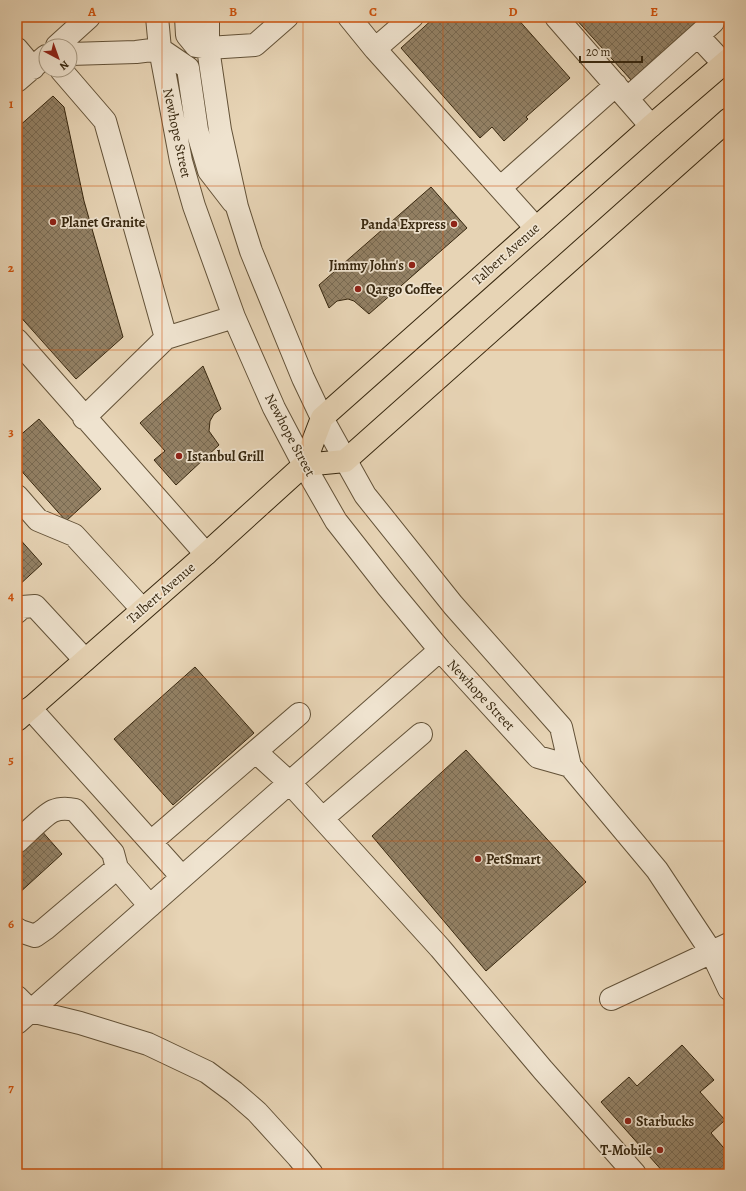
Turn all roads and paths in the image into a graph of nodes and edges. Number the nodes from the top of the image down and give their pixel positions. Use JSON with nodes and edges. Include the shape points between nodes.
{"nodes":[{"id":1,"x":88,"y":17,"type":"edge"},
{"id":2,"x":157,"y":17,"type":"edge"},
{"id":3,"x":186,"y":17,"type":"edge"},
{"id":4,"x":208,"y":17,"type":"edge"},
{"id":5,"x":287,"y":17,"type":"edge"},
{"id":6,"x":349,"y":17,"type":"edge"},
{"id":7,"x":412,"y":17,"type":"edge"},
{"id":8,"x":556,"y":17,"type":"edge"},
{"id":9,"x":714,"y":17,"type":"edge"},
{"id":10,"x":698,"y":36,"type":"junction"},
{"id":11,"x":66,"y":38,"type":"edge"},
{"id":12,"x":208,"y":48,"type":"junction"},
{"id":13,"x":17,"y":49,"type":"edge"},
{"id":14,"x":160,"y":49,"type":"junction"},
{"id":15,"x":376,"y":49,"type":"junction"},
{"id":16,"x":78,"y":54,"type":"edge"},
{"id":17,"x":726,"y":61,"type":"edge"},
{"id":18,"x":32,"y":68,"type":"edge"},
{"id":19,"x":68,"y":78,"type":"edge"},
{"id":20,"x":622,"y":92,"type":"junction"},
{"id":21,"x":729,"y":119,"type":"edge"},
{"id":22,"x":651,"y":126,"type":"junction"},
{"id":23,"x":500,"y":188,"type":"junction"},
{"id":24,"x":237,"y":207,"type":"junction"},
{"id":25,"x":536,"y":228,"type":"junction"},
{"id":26,"x":234,"y":317,"type":"junction"},
{"id":27,"x":166,"y":338,"type":"junction"},
{"id":28,"x":17,"y":340,"type":"edge"},
{"id":29,"x":84,"y":418,"type":"junction"},
{"id":30,"x":322,"y":418,"type":"junction"},
{"id":31,"x":345,"y":461,"type":"junction"},
{"id":32,"x":304,"y":465,"type":"junction"},
{"id":33,"x":17,"y":496,"type":"edge"},
{"id":34,"x":206,"y":554,"type":"junction"},
{"id":35,"x":142,"y":610,"type":"junction"},
{"id":36,"x":17,"y":612,"type":"edge"},
{"id":37,"x":440,"y":650,"type":"junction"},
{"id":38,"x":85,"y":660,"type":"junction"},
{"id":39,"x":24,"y":714,"type":"edge"},
{"id":40,"x":299,"y":714,"type":"dead end"},
{"id":41,"x":421,"y":734,"type":"dead end"},
{"id":42,"x":256,"y":752,"type":"junction"},
{"id":43,"x":570,"y":766,"type":"junction"},
{"id":44,"x":290,"y":783,"type":"junction"},
{"id":45,"x":323,"y":818,"type":"junction"},
{"id":46,"x":17,"y":842,"type":"edge"},
{"id":47,"x":151,"y":842,"type":"junction"},
{"id":48,"x":117,"y":868,"type":"junction"},
{"id":49,"x":182,"y":877,"type":"junction"},
{"id":50,"x":150,"y":906,"type":"junction"},
{"id":51,"x":17,"y":929,"type":"edge"},
{"id":52,"x":721,"y":949,"type":"edge"},
{"id":53,"x":729,"y":989,"type":"edge"},
{"id":54,"x":612,"y":999,"type":"dead end"},
{"id":55,"x":22,"y":1010,"type":"edge"},
{"id":56,"x":312,"y":1174,"type":"edge"},
{"id":57,"x":635,"y":1174,"type":"edge"}],
"edges":[{"from":1,"to":11,"type":"street"},
{"from":2,"to":14,"type":"street","name":"Newhope Street"},
{"from":3,"to":12,"type":"street","via":[[187,35],[196,46]]},
{"from":4,"to":12,"type":"street"},
{"from":5,"to":12,"type":"street","via":[[255,45]]},
{"from":6,"to":15,"type":"street"},
{"from":7,"to":15,"type":"street"},
{"from":8,"to":20,"type":"street"},
{"from":9,"to":10,"type":"street","via":[[713,22]]},
{"from":10,"to":17,"type":"street"},
{"from":10,"to":20,"type":"street"},
{"from":12,"to":24,"type":"street","via":[[220,130]]},
{"from":13,"to":18,"type":"street"},
{"from":14,"to":16,"type":"street"},
{"from":14,"to":24,"type":"street","via":[[188,68],[198,130],[209,171]]},
{"from":14,"to":26,"type":"street","name":"Newhope Street","via":[[181,161],[196,213]]},
{"from":15,"to":23,"type":"street"},
{"from":17,"to":22,"type":"main road","name":"Talbert Avenue"},
{"from":19,"to":27,"type":"street","via":[[105,121]]},
{"from":20,"to":22,"type":"street"},
{"from":20,"to":23,"type":"street"},
{"from":21,"to":31,"type":"main road"},
{"from":22,"to":25,"type":"main road","name":"Talbert Avenue"},
{"from":23,"to":25,"type":"street"},
{"from":24,"to":30,"type":"street","via":[[251,251]]},
{"from":25,"to":30,"type":"main road","name":"Talbert Avenue"},
{"from":26,"to":27,"type":"street"},
{"from":26,"to":32,"type":"street","name":"Newhope Street","via":[[274,408]]},
{"from":27,"to":29,"type":"street"},
{"from":28,"to":29,"type":"street"},
{"from":29,"to":34,"type":"street"},
{"from":30,"to":31,"type":"street"},
{"from":30,"to":32,"type":"main road","name":"Talbert Avenue"},
{"from":31,"to":32,"type":"main road"},
{"from":31,"to":43,"type":"street","via":[[365,495],[448,599],[561,727]]},
{"from":32,"to":34,"type":"main road","name":"Talbert Avenue"},
{"from":32,"to":37,"type":"street","name":"Newhope Street","via":[[336,521]]},
{"from":33,"to":35,"type":"street","via":[[38,520],[74,535]]},
{"from":34,"to":35,"type":"main road","name":"Talbert Avenue"},
{"from":35,"to":38,"type":"main road","name":"Talbert Avenue"},
{"from":36,"to":38,"type":"street","via":[[22,607],[35,606]]},
{"from":37,"to":43,"type":"street","name":"Newhope Street","via":[[538,757]]},
{"from":37,"to":44,"type":"street"},
{"from":38,"to":39,"type":"main road","name":"Talbert Avenue"},
{"from":39,"to":47,"type":"street"},
{"from":40,"to":42,"type":"street"},
{"from":41,"to":45,"type":"street"},
{"from":42,"to":44,"type":"street"},
{"from":42,"to":47,"type":"street"},
{"from":43,"to":52,"type":"street"},
{"from":44,"to":45,"type":"street"},
{"from":44,"to":49,"type":"street"},
{"from":45,"to":57,"type":"street","via":[[440,948],[538,1065]]},
{"from":46,"to":48,"type":"street","via":[[52,812],[68,808],[75,810],[113,853]]},
{"from":47,"to":49,"type":"street"},
{"from":48,"to":50,"type":"street"},
{"from":48,"to":51,"type":"street","via":[[35,936]]},
{"from":49,"to":50,"type":"street"},
{"from":50,"to":55,"type":"street"},
{"from":52,"to":53,"type":"street"},
{"from":52,"to":54,"type":"street"},
{"from":55,"to":56,"type":"street","via":[[80,1023],[148,1044],[207,1072],[256,1112]]}]}
